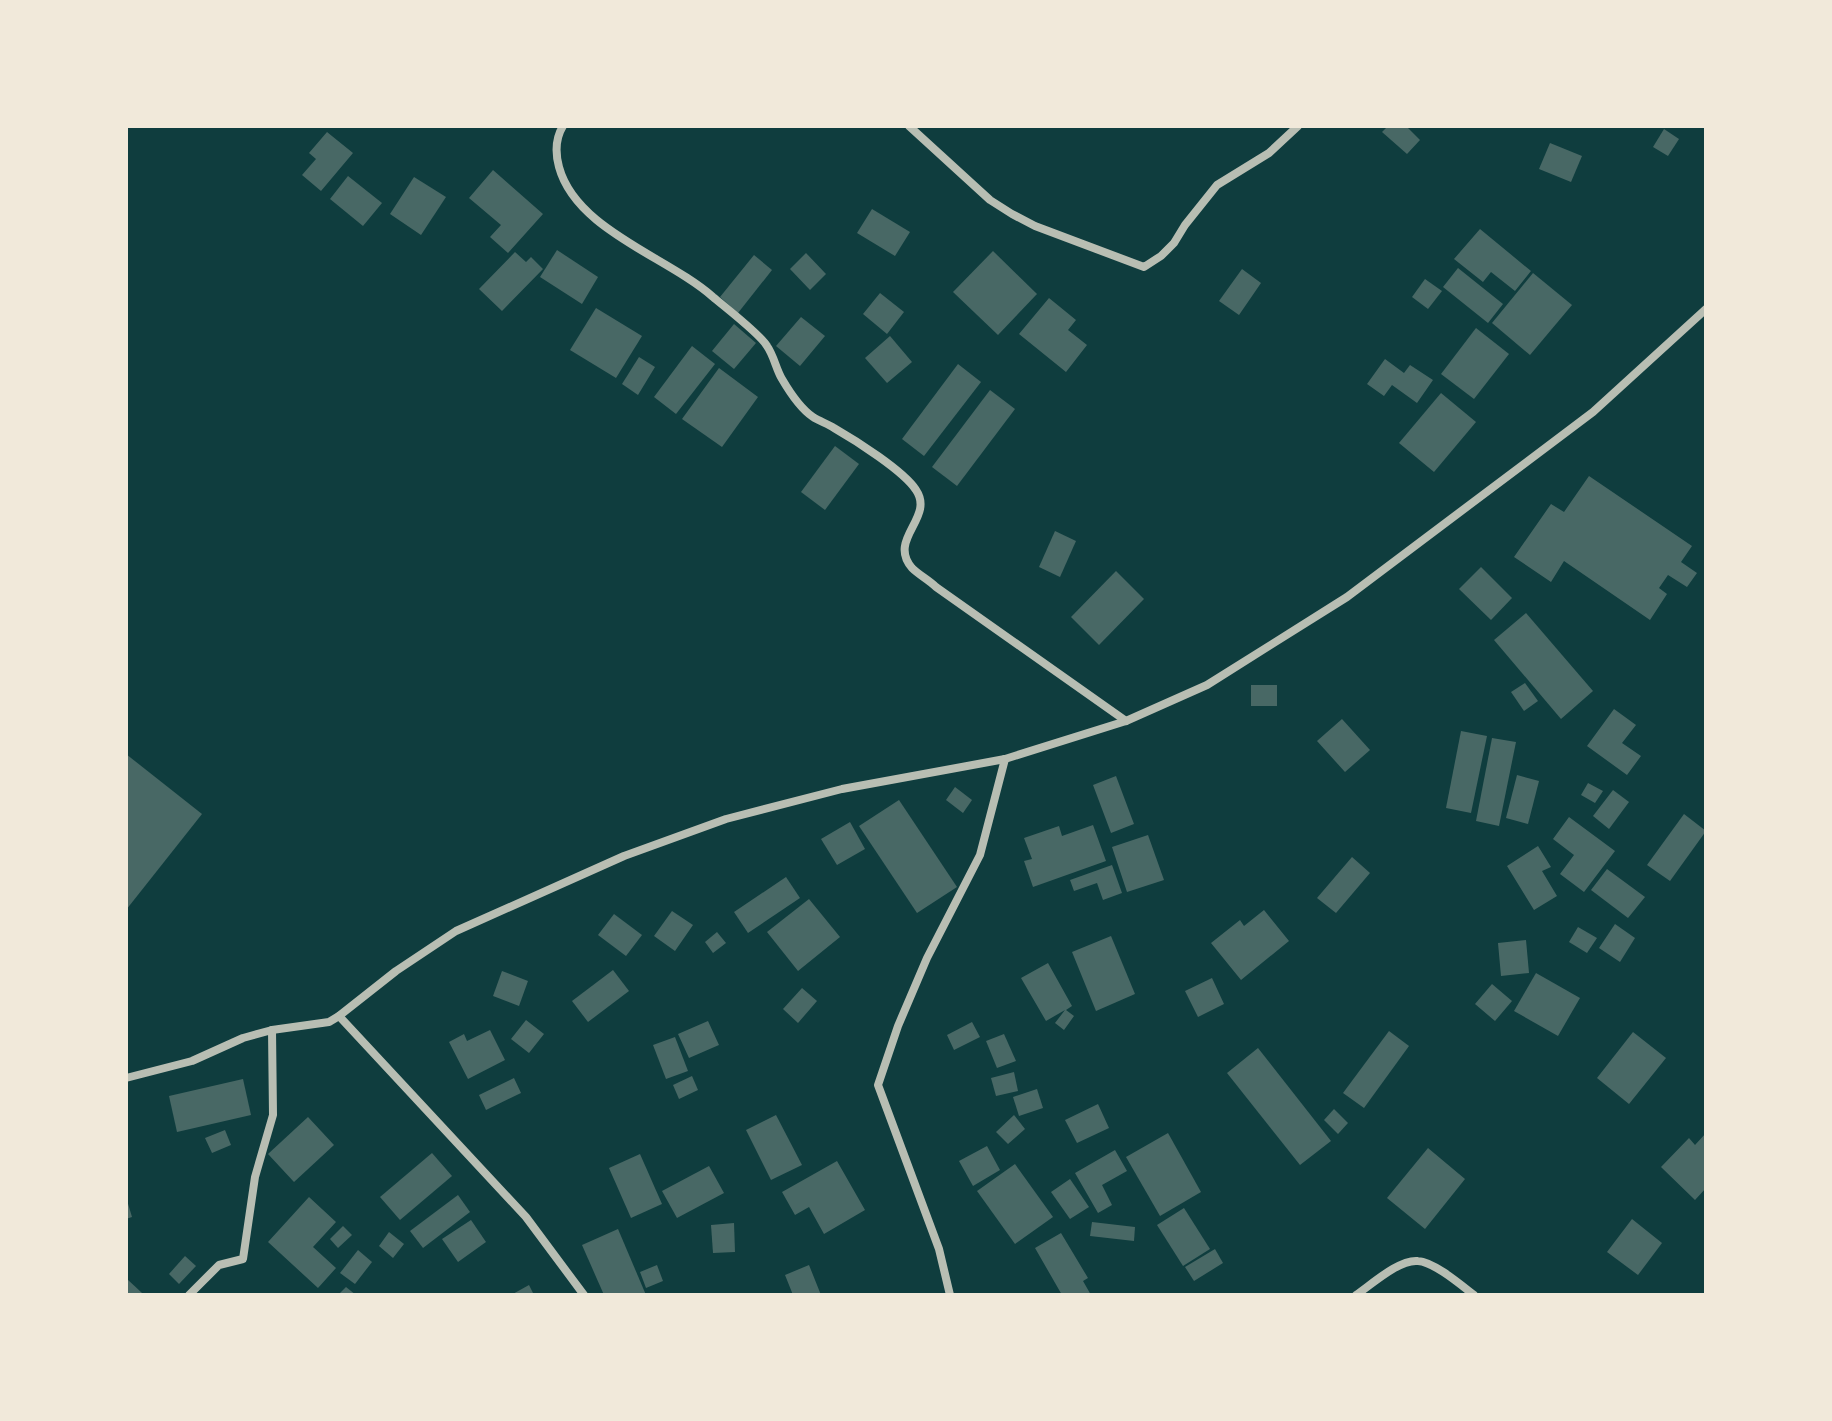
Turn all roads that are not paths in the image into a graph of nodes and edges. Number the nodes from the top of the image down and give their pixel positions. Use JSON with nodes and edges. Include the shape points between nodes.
{"nodes":[{"id":1,"x":563,"y":126,"type":"edge"},
{"id":2,"x":909,"y":126,"type":"edge"},
{"id":3,"x":1298,"y":126,"type":"edge"},
{"id":4,"x":1706,"y":309,"type":"edge"},
{"id":5,"x":1126,"y":721,"type":"junction"},
{"id":6,"x":1005,"y":759,"type":"junction"},
{"id":7,"x":339,"y":1016,"type":"junction"},
{"id":8,"x":272,"y":1030,"type":"junction"},
{"id":9,"x":126,"y":1078,"type":"edge"},
{"id":10,"x":189,"y":1295,"type":"edge"},
{"id":11,"x":584,"y":1295,"type":"edge"},
{"id":12,"x":950,"y":1295,"type":"edge"},
{"id":13,"x":1356,"y":1295,"type":"edge"},
{"id":14,"x":1474,"y":1295,"type":"edge"}],
"edges":[{"from":1,"to":5,"type":"street","via":[[556,154],[575,198],[608,229],[705,290],[766,344],[782,379],[811,416],[906,476],[921,500],[920,515],[906,541],[911,566]]},
{"from":2,"to":3,"type":"street","via":[[1012,214],[1144,267],[1174,243],[1217,185],[1269,153]]},
{"from":4,"to":5,"type":"street","via":[[1593,412],[1347,597],[1207,685]]},
{"from":5,"to":6,"type":"street"},
{"from":6,"to":7,"type":"street","via":[[842,789],[726,819],[624,856],[456,931]]},
{"from":6,"to":12,"type":"street","via":[[980,855],[927,958],[878,1085],[939,1249]]},
{"from":7,"to":8,"type":"street"},
{"from":7,"to":11,"type":"street","via":[[526,1217]]},
{"from":8,"to":9,"type":"street","via":[[192,1061]]},
{"from":8,"to":10,"type":"street","via":[[273,1115],[255,1177],[243,1259],[219,1265]]},
{"from":13,"to":14,"type":"street","via":[[1398,1266],[1418,1261],[1441,1270]]}]}
